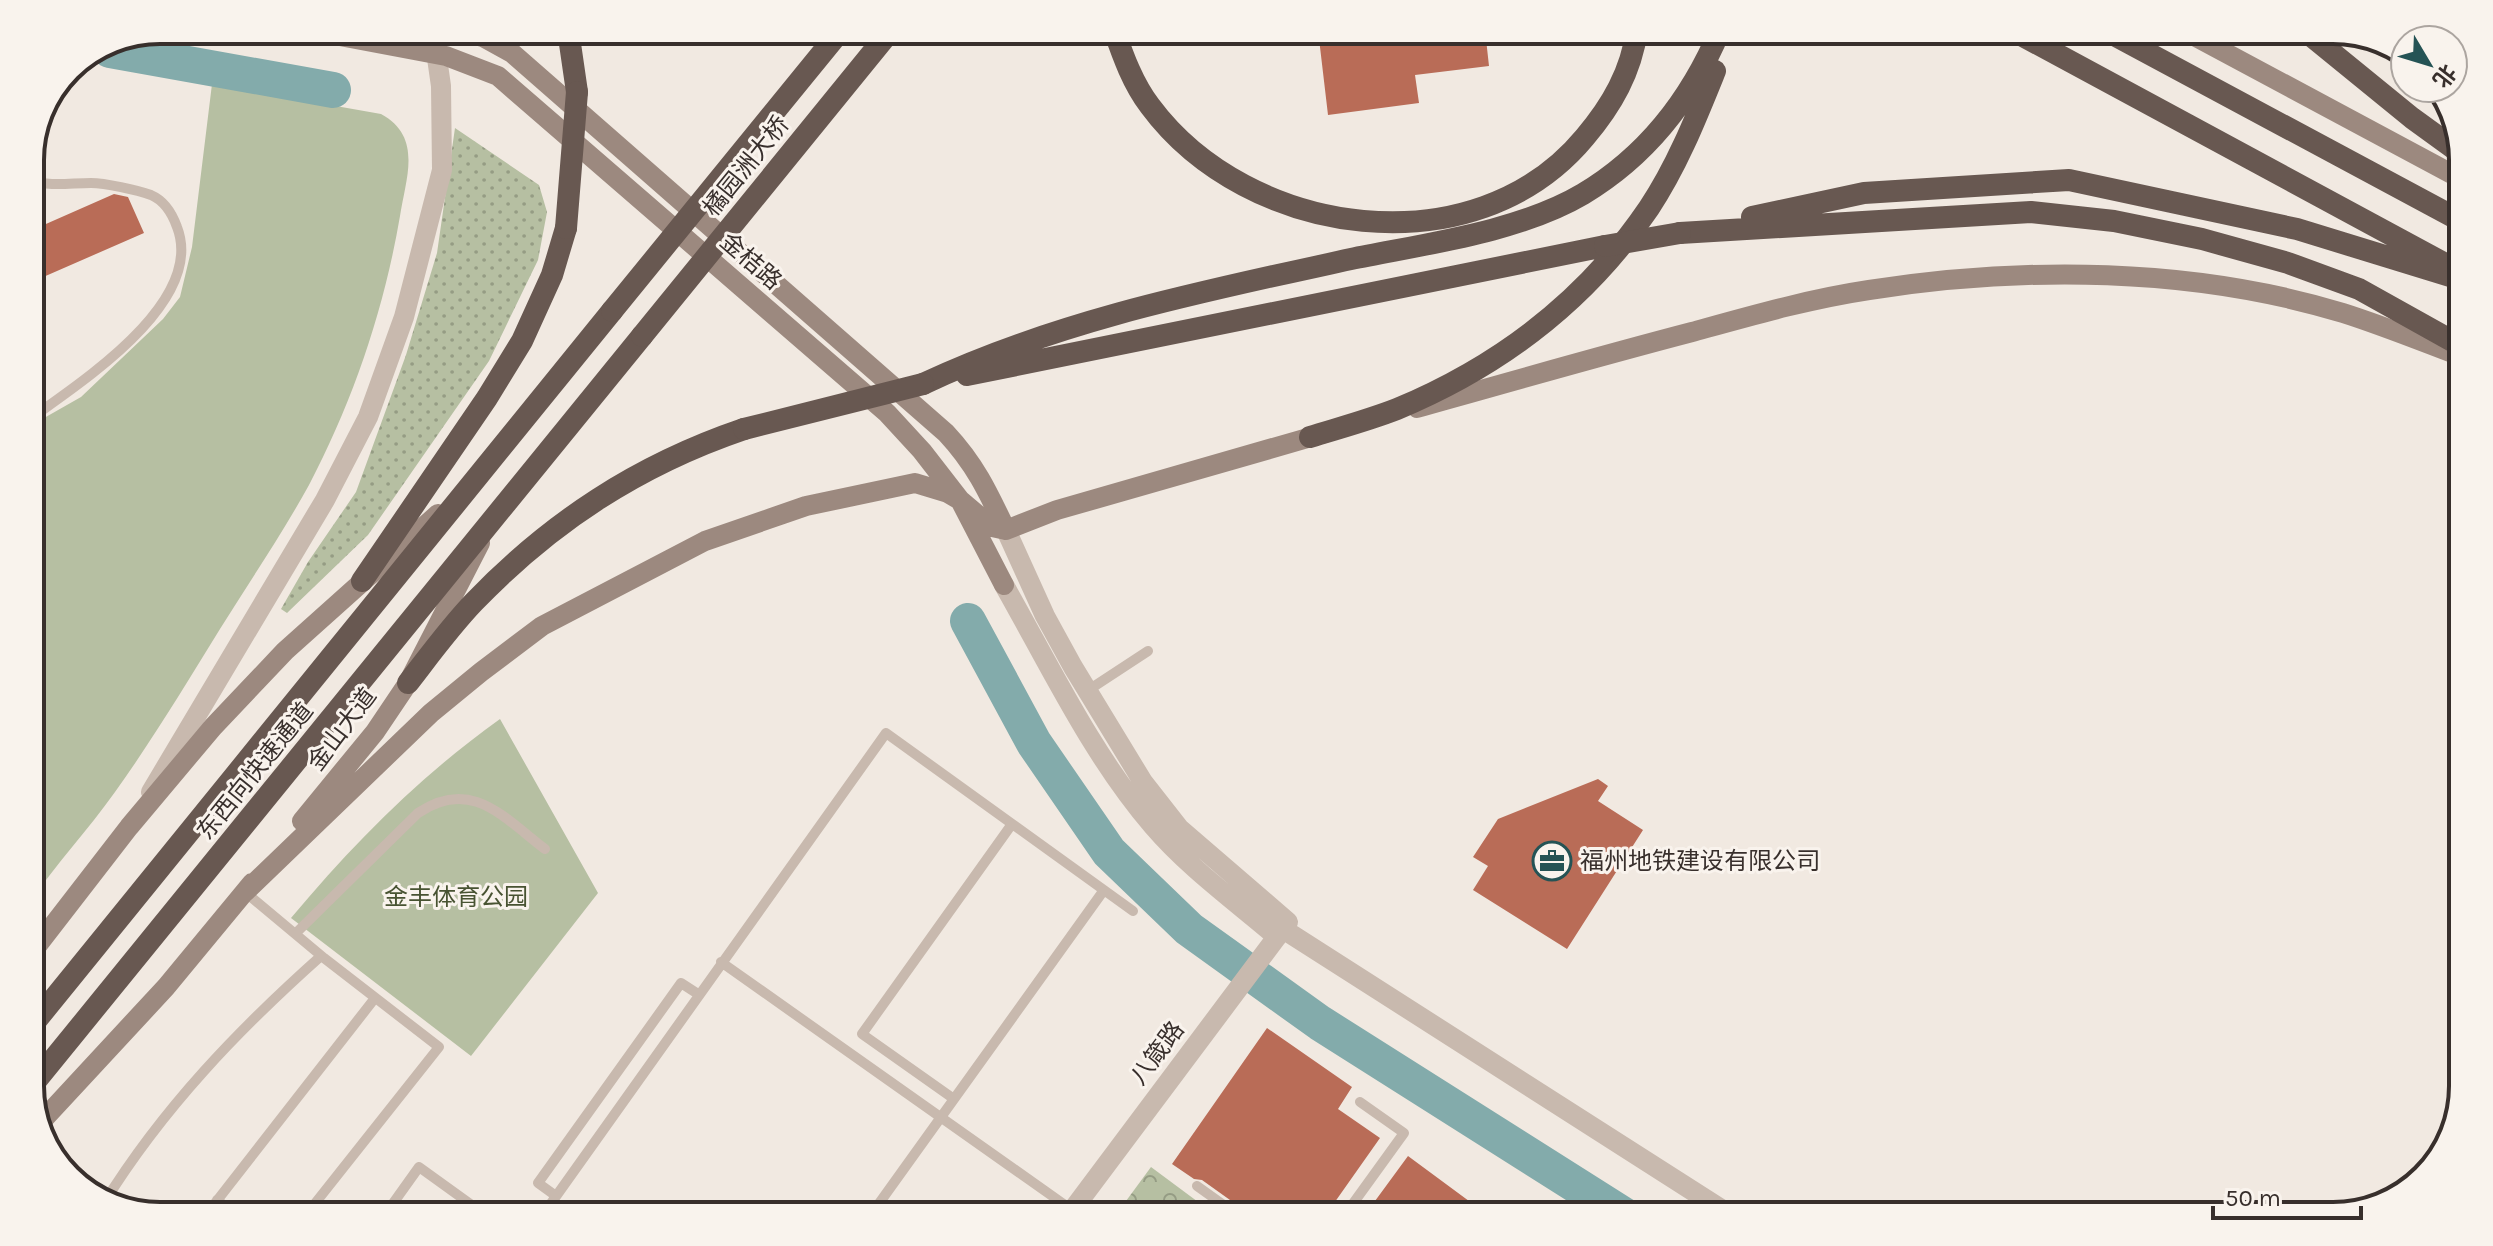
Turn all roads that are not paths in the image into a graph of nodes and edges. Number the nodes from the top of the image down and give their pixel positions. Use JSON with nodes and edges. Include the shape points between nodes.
{"nodes":[{"id":1,"x":380,"y":44,"type":"edge"},
{"id":2,"x":435,"y":44,"type":"edge"},
{"id":3,"x":496,"y":44,"type":"edge"},
{"id":4,"x":570,"y":44,"type":"edge"},
{"id":5,"x":582,"y":44,"type":"edge"},
{"id":6,"x":830,"y":44,"type":"edge"},
{"id":7,"x":880,"y":44,"type":"edge"},
{"id":8,"x":1120,"y":44,"type":"edge"},
{"id":9,"x":1633,"y":44,"type":"edge"},
{"id":10,"x":1713,"y":44,"type":"edge"},
{"id":11,"x":1725,"y":44,"type":"edge"},
{"id":12,"x":2038,"y":44,"type":"edge"},
{"id":13,"x":2131,"y":44,"type":"edge"},
{"id":14,"x":2209,"y":44,"type":"edge"},
{"id":15,"x":2322,"y":44,"type":"edge"},
{"id":16,"x":437,"y":55,"type":"junction"},
{"id":17,"x":577,"y":92,"type":"junction"},
{"id":18,"x":2448,"y":144,"type":"edge"},
{"id":19,"x":2449,"y":172,"type":"edge"},
{"id":20,"x":44,"y":183,"type":"edge"},
{"id":21,"x":2449,"y":214,"type":"edge"},
{"id":22,"x":1680,"y":233,"type":"junction"},
{"id":23,"x":2449,"y":266,"type":"edge"},
{"id":24,"x":2449,"y":276,"type":"edge"},
{"id":25,"x":642,"y":336,"type":"joint"},
{"id":26,"x":2449,"y":339,"type":"edge"},
{"id":27,"x":2449,"y":352,"type":"edge"},
{"id":28,"x":923,"y":384,"type":"junction"},
{"id":29,"x":44,"y":409,"type":"edge"},
{"id":30,"x":1310,"y":437,"type":"junction"},
{"id":31,"x":489,"y":463,"type":"junction"},
{"id":32,"x":520,"y":487,"type":"junction"},
{"id":33,"x":960,"y":500,"type":"junction"},
{"id":34,"x":1006,"y":530,"type":"junction"},
{"id":35,"x":362,"y":581,"type":"junction"},
{"id":36,"x":1004,"y":585,"type":"joint"},
{"id":37,"x":1148,"y":651,"type":"dead end"},
{"id":38,"x":408,"y":683,"type":"junction"},
{"id":39,"x":1087,"y":691,"type":"junction"},
{"id":40,"x":1012,"y":824,"type":"junction"},
{"id":41,"x":129,"y":827,"type":"junction"},
{"id":42,"x":545,"y":849,"type":"dead end"},
{"id":43,"x":1104,"y":890,"type":"junction"},
{"id":44,"x":245,"y":892,"type":"junction"},
{"id":45,"x":1133,"y":911,"type":"dead end"},
{"id":46,"x":1283,"y":929,"type":"junction"},
{"id":47,"x":296,"y":933,"type":"junction"},
{"id":48,"x":44,"y":935,"type":"edge"},
{"id":49,"x":321,"y":956,"type":"junction"},
{"id":50,"x":721,"y":962,"type":"junction"},
{"id":51,"x":698,"y":994,"type":"junction"},
{"id":52,"x":375,"y":998,"type":"junction"},
{"id":53,"x":44,"y":1011,"type":"edge"},
{"id":54,"x":44,"y":1071,"type":"edge"},
{"id":55,"x":954,"y":1099,"type":"junction"},
{"id":56,"x":1360,"y":1102,"type":"dead end"},
{"id":57,"x":48,"y":1115,"type":"edge"},
{"id":58,"x":940,"y":1118,"type":"junction"},
{"id":59,"x":1197,"y":1186,"type":"dead end"},
{"id":60,"x":112,"y":1191,"type":"edge"},
{"id":61,"x":556,"y":1196,"type":"junction"},
{"id":62,"x":217,"y":1200,"type":"joint"},
{"id":63,"x":220,"y":1202,"type":"edge"},
{"id":64,"x":316,"y":1202,"type":"edge"},
{"id":65,"x":394,"y":1202,"type":"edge"},
{"id":66,"x":468,"y":1202,"type":"edge"},
{"id":67,"x":552,"y":1202,"type":"edge"},
{"id":68,"x":880,"y":1202,"type":"edge"},
{"id":69,"x":1055,"y":1202,"type":"edge"},
{"id":70,"x":1078,"y":1202,"type":"edge"},
{"id":71,"x":1219,"y":1202,"type":"edge"},
{"id":72,"x":1354,"y":1202,"type":"edge"},
{"id":73,"x":1710,"y":1202,"type":"edge"}],
"edges":[{"from":1,"to":16,"type":"main road","name":"金桔路"},
{"from":2,"to":16,"type":"street"},
{"from":3,"to":34,"type":"main road","via":[[946,433],[984,481]]},
{"from":4,"to":17,"type":"highway"},
{"from":5,"to":17,"type":"highway"},
{"from":6,"to":31,"type":"highway","name":"橘园洲大桥","bridge":true},
{"from":7,"to":25,"type":"highway","name":"橘园洲大桥","bridge":true},
{"from":8,"to":9,"type":"highway","via":[[1149,106],[1217,170],[1322,215],[1386,222],[1461,214],[1535,182],[1570,156],[1598,122],[1624,80]]},
{"from":10,"to":28,"type":"highway","via":[[1686,99],[1642,149],[1582,194],[1541,214],[1105,315],[1008,347]]},
{"from":11,"to":30,"type":"highway","via":[[1684,146],[1650,206],[1584,289],[1532,334],[1454,382],[1395,409]]},
{"from":12,"to":23,"type":"highway"},
{"from":13,"to":21,"type":"highway"},
{"from":14,"to":19,"type":"main road"},
{"from":15,"to":18,"type":"highway"},
{"from":16,"to":33,"type":"main road","name":"金桔路","via":[[498,76],[887,413]]},
{"from":16,"to":41,"type":"street","via":[[442,170],[404,317],[368,417],[325,500]]},
{"from":17,"to":35,"type":"highway","bridge":true,"via":[[566,228],[552,275],[522,341],[487,398]]},
{"from":20,"to":29,"type":"lane","via":[[95,183],[153,196],[174,219],[181,247],[173,287],[163,305],[95,371]]},
{"from":22,"to":24,"type":"highway","via":[[1864,193],[2069,180],[2297,229]]},
{"from":22,"to":26,"type":"highway","via":[[2031,212],[2114,221],[2302,268],[2359,289]]},
{"from":22,"to":28,"type":"highway","bridge":true},
{"from":25,"to":32,"type":"highway","name":"金山大道"},
{"from":27,"to":30,"type":"main road","via":[[2341,313],[2193,282],[2068,276],[1941,280],[1795,304]]},
{"from":28,"to":38,"type":"highway","bridge":true,"via":[[744,429],[638,473],[526,552],[472,604]]},
{"from":30,"to":34,"type":"main road","via":[[1057,510]]},
{"from":31,"to":35,"type":"main road"},
{"from":31,"to":53,"type":"highway","name":"东西向快速通道"},
{"from":32,"to":38,"type":"main road","name":"金山大道","via":[[483,538]]},
{"from":32,"to":54,"type":"highway","name":"东西向快速通道"},
{"from":33,"to":34,"type":"main road","via":[[992,527]]},
{"from":33,"to":36,"type":"main road","name":"金桔路"},
{"from":33,"to":44,"type":"main road","via":[[915,483],[806,506],[705,541],[542,626],[431,713]]},
{"from":34,"to":39,"type":"street"},
{"from":35,"to":41,"type":"main road","via":[[213,727]]},
{"from":36,"to":46,"type":"street","via":[[1131,799],[1194,868]]},
{"from":37,"to":39,"type":"lane"},
{"from":38,"to":44,"type":"main road","name":"金山大道","via":[[375,732]]},
{"from":39,"to":46,"type":"street","via":[[1163,809]]},
{"from":40,"to":43,"type":"lane"},
{"from":40,"to":50,"type":"lane","via":[[886,733]]},
{"from":40,"to":55,"type":"lane","via":[[862,1034]]},
{"from":41,"to":48,"type":"main road"},
{"from":42,"to":47,"type":"lane","via":[[475,800],[462,796],[440,801],[418,813]]},
{"from":43,"to":45,"type":"lane"},
{"from":43,"to":55,"type":"lane"},
{"from":44,"to":47,"type":"lane"},
{"from":44,"to":57,"type":"main road","name":"金山大道"},
{"from":46,"to":70,"type":"street","name":"八箴路"},
{"from":46,"to":73,"type":"street"},
{"from":47,"to":49,"type":"lane"},
{"from":49,"to":52,"type":"lane"},
{"from":49,"to":60,"type":"lane","via":[[206,1065]]},
{"from":50,"to":51,"type":"lane"},
{"from":50,"to":58,"type":"lane"},
{"from":51,"to":61,"type":"lane"},
{"from":51,"to":61,"type":"lane","via":[[681,983],[538,1183]]},
{"from":52,"to":62,"type":"lane"},
{"from":52,"to":64,"type":"lane","via":[[439,1047]]},
{"from":55,"to":58,"type":"lane"},
{"from":56,"to":72,"type":"lane","via":[[1404,1133]]},
{"from":58,"to":68,"type":"lane"},
{"from":58,"to":69,"type":"lane"},
{"from":59,"to":71,"type":"lane"},
{"from":61,"to":67,"type":"lane"},
{"from":62,"to":63,"type":"lane"},
{"from":65,"to":66,"type":"lane","via":[[419,1167]]}]}
